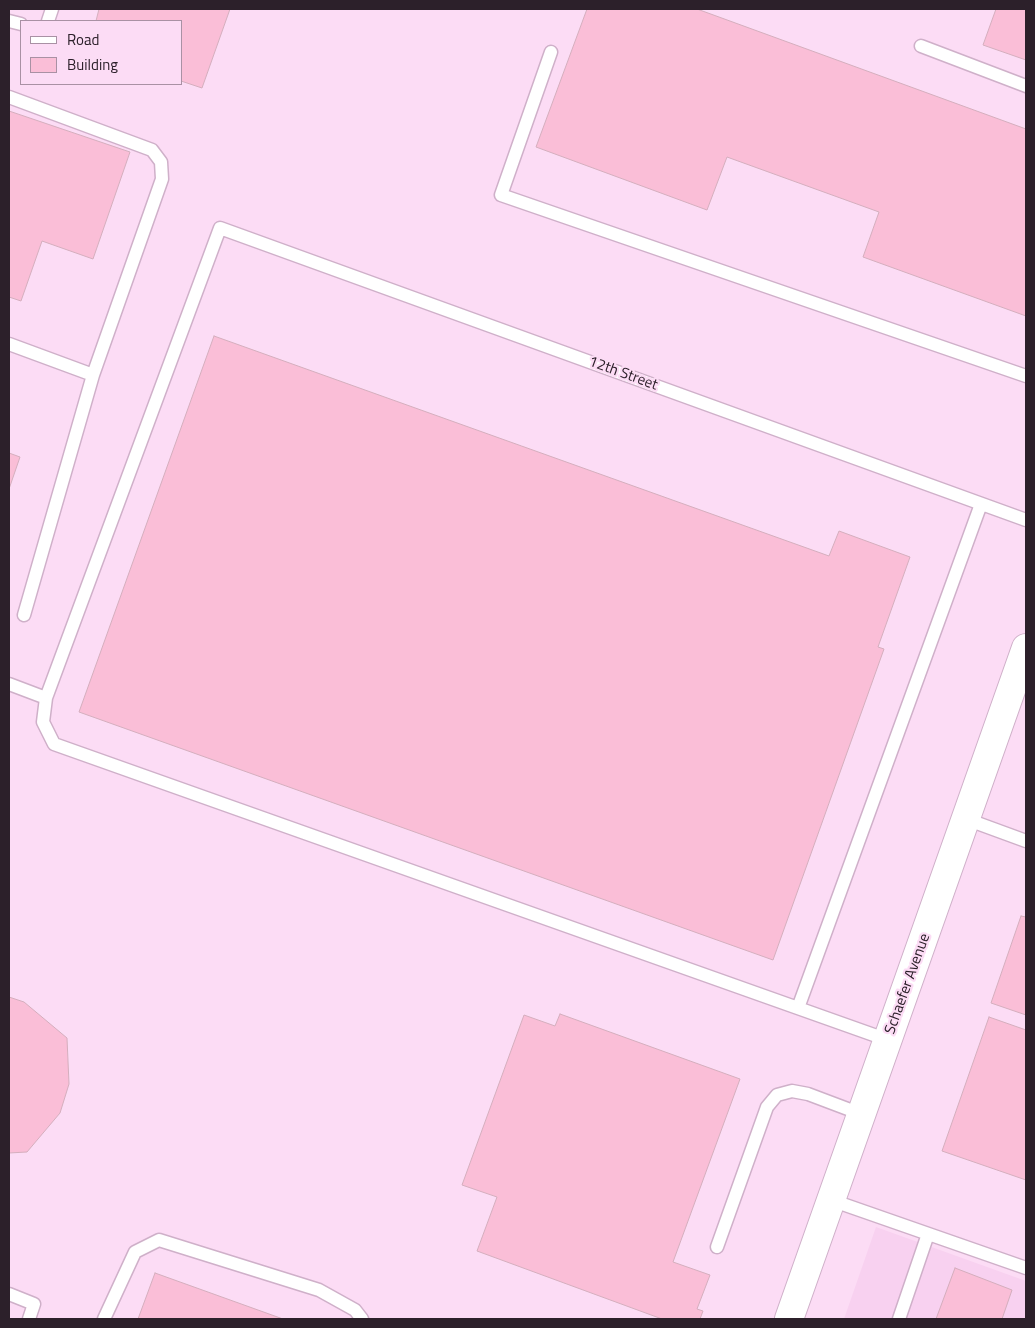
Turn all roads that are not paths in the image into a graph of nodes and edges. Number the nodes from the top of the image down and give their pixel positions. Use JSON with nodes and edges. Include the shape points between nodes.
{"nodes":[{"id":1,"x":921,"y":46,"type":"dead end"},
{"id":2,"x":550,"y":52,"type":"dead end"},
{"id":3,"x":1026,"y":86,"type":"edge"},
{"id":4,"x":9,"y":97,"type":"edge"},
{"id":5,"x":9,"y":344,"type":"edge"},
{"id":6,"x":93,"y":376,"type":"junction"},
{"id":7,"x":1026,"y":376,"type":"edge"},
{"id":8,"x":982,"y":504,"type":"junction"},
{"id":9,"x":1026,"y":520,"type":"edge"},
{"id":10,"x":24,"y":616,"type":"dead end"},
{"id":11,"x":1026,"y":648,"type":"edge"},
{"id":12,"x":9,"y":684,"type":"edge"},
{"id":13,"x":46,"y":698,"type":"junction"},
{"id":14,"x":966,"y":819,"type":"junction"},
{"id":15,"x":1026,"y":840,"type":"edge"},
{"id":16,"x":798,"y":1008,"type":"junction"},
{"id":17,"x":888,"y":1040,"type":"junction"},
{"id":18,"x":862,"y":1114,"type":"junction"},
{"id":19,"x":831,"y":1200,"type":"junction"},
{"id":20,"x":928,"y":1234,"type":"junction"},
{"id":21,"x":717,"y":1247,"type":"dead end"},
{"id":22,"x":1026,"y":1268,"type":"edge"},
{"id":23,"x":9,"y":1294,"type":"edge"},
{"id":24,"x":29,"y":1319,"type":"edge"},
{"id":25,"x":104,"y":1319,"type":"edge"},
{"id":26,"x":362,"y":1319,"type":"edge"},
{"id":27,"x":789,"y":1319,"type":"edge"},
{"id":28,"x":899,"y":1319,"type":"edge"}],
"edges":[{"from":1,"to":3,"type":"lane"},
{"from":2,"to":7,"type":"lane","via":[[501,195]]},
{"from":4,"to":6,"type":"lane","via":[[152,150],[160,162],[162,180]]},
{"from":5,"to":6,"type":"lane"},
{"from":6,"to":10,"type":"lane"},
{"from":8,"to":9,"type":"lane","name":"12th Street"},
{"from":8,"to":13,"type":"lane","name":"12th Street","via":[[220,228]]},
{"from":8,"to":16,"type":"lane"},
{"from":11,"to":14,"type":"street","name":"Schaefer Avenue"},
{"from":12,"to":13,"type":"lane"},
{"from":13,"to":16,"type":"lane","via":[[43,722],[54,744]]},
{"from":14,"to":15,"type":"lane"},
{"from":14,"to":17,"type":"street","name":"Schaefer Avenue"},
{"from":16,"to":17,"type":"lane"},
{"from":17,"to":18,"type":"street","name":"Schaefer Avenue"},
{"from":18,"to":19,"type":"street","name":"Schaefer Avenue"},
{"from":18,"to":21,"type":"lane","via":[[808,1094],[792,1091],[777,1095],[767,1107]]},
{"from":19,"to":20,"type":"lane"},
{"from":19,"to":27,"type":"street","name":"Schaefer Avenue"},
{"from":20,"to":22,"type":"lane"},
{"from":20,"to":28,"type":"lane"},
{"from":23,"to":24,"type":"lane","via":[[34,1304]]},
{"from":25,"to":26,"type":"lane","via":[[135,1252],[159,1240],[320,1290],[355,1310]]}]}
